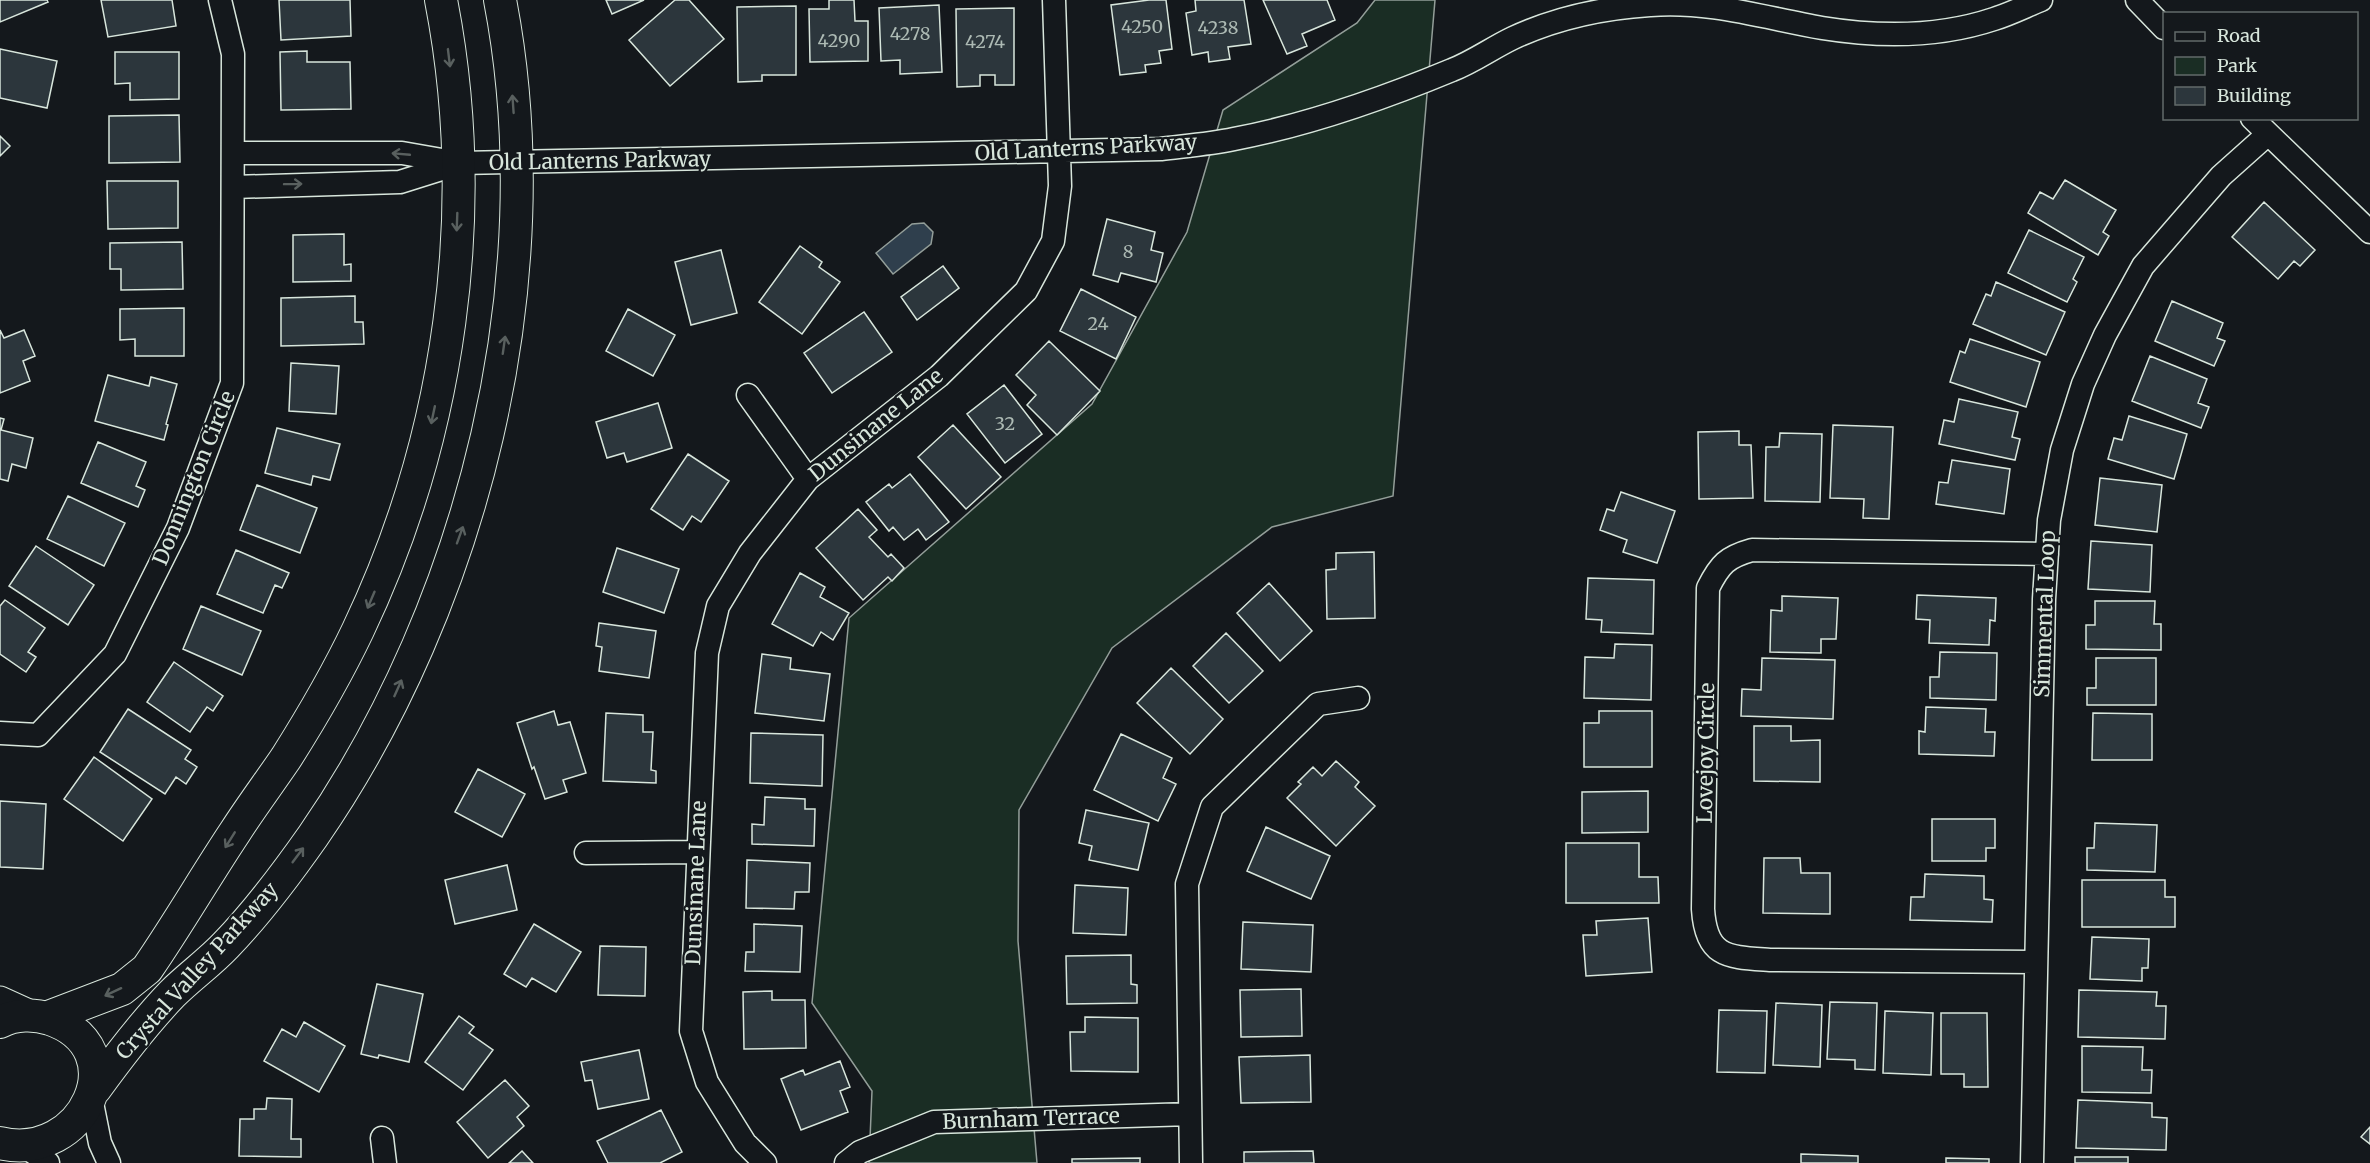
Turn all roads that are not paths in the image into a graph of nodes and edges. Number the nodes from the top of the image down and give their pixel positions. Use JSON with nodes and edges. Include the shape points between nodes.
{"nodes":[{"id":1,"x":220,"y":0,"type":"edge"},
{"id":2,"x":441,"y":0,"type":"edge"},
{"id":3,"x":500,"y":0,"type":"edge"},
{"id":4,"x":1054,"y":0,"type":"edge"},
{"id":5,"x":2041,"y":0,"type":"edge"},
{"id":6,"x":2137,"y":0,"type":"edge"},
{"id":7,"x":2163,"y":27,"type":"edge"},
{"id":8,"x":2260,"y":126,"type":"edge"},
{"id":9,"x":1058,"y":152,"type":"junction"},
{"id":10,"x":233,"y":153,"type":"junction"},
{"id":11,"x":517,"y":163,"type":"junction"},
{"id":12,"x":459,"y":164,"type":"junction"},
{"id":13,"x":234,"y":187,"type":"junction"},
{"id":14,"x":2370,"y":232,"type":"edge"},
{"id":15,"x":748,"y":395,"type":"dead end"},
{"id":16,"x":807,"y":479,"type":"junction"},
{"id":17,"x":2047,"y":554,"type":"junction"},
{"id":18,"x":1358,"y":698,"type":"dead end"},
{"id":19,"x":0,"y":733,"type":"edge"},
{"id":20,"x":697,"y":852,"type":"junction"},
{"id":21,"x":586,"y":853,"type":"dead end"},
{"id":22,"x":2036,"y":962,"type":"junction"},
{"id":23,"x":0,"y":1000,"type":"edge"},
{"id":24,"x":40,"y":1017,"type":"junction"},
{"id":25,"x":0,"y":1022,"type":"edge"},
{"id":26,"x":94,"y":1096,"type":"junction"},
{"id":27,"x":1190,"y":1114,"type":"junction"},
{"id":28,"x":382,"y":1138,"type":"dead end"},
{"id":29,"x":19,"y":1151,"type":"edge"},
{"id":30,"x":108,"y":1163,"type":"edge"},
{"id":31,"x":385,"y":1163,"type":"edge"},
{"id":32,"x":765,"y":1163,"type":"edge"},
{"id":33,"x":846,"y":1163,"type":"edge"},
{"id":34,"x":1191,"y":1163,"type":"edge"},
{"id":35,"x":2032,"y":1163,"type":"edge"}],
"edges":[{"from":1,"to":10,"type":"street","name":"Donnington Circle","via":[[233,54]]},
{"from":2,"to":12,"type":"main road","name":"Crystal Valley Parkway","one_way":true},
{"from":11,"to":3,"type":"main road","name":"Crystal Valley Parkway","one_way":true},
{"from":4,"to":9,"type":"street","name":"Dunsinane Lane"},
{"from":5,"to":9,"type":"street","name":"Old Lanterns Parkway","via":[[1993,20],[1896,35],[1823,28],[1694,5],[1615,8],[1558,20],[1512,38],[1455,69],[1329,115],[1233,139],[1161,149]]},
{"from":6,"to":7,"type":"street"},
{"from":8,"to":14,"type":"street"},
{"from":8,"to":17,"type":"street","name":"Simmental Loop","via":[[2143,266],[2105,335],[2083,384],[2062,450]]},
{"from":9,"to":11,"type":"street","name":"Old Lanterns Parkway"},
{"from":9,"to":16,"type":"street","name":"Dunsinane Lane","via":[[1060,186],[1053,241],[1026,291],[939,376]]},
{"from":12,"to":10,"type":"street","name":"Old Lanterns Parkway","one_way":true,"via":[[402,153]]},
{"from":10,"to":13,"type":"street","name":"Donnington Circle"},
{"from":11,"to":12,"type":"street","name":"Old Lanterns Parkway"},
{"from":26,"to":11,"type":"main road","name":"Crystal Valley Parkway","one_way":true,"via":[[134,1035],[226,945],[286,872],[337,798],[393,699],[465,522],[484,451],[508,314]]},
{"from":13,"to":12,"type":"street","name":"Old Lanterns Parkway","one_way":true,"via":[[400,182]]},
{"from":12,"to":24,"type":"main road","name":"Crystal Valley Parkway","one_way":true,"via":[[450,308],[428,437],[409,502],[359,628],[292,748],[147,969],[122,989]]},
{"from":13,"to":19,"type":"street","name":"Donnington Circle","via":[[232,382],[178,528],[115,654],[38,735]]},
{"from":15,"to":16,"type":"street"},
{"from":16,"to":20,"type":"street","name":"Dunsinane Lane","via":[[750,553],[718,606],[707,653]]},
{"from":17,"to":22,"type":"street","name":"Simmental Loop"},
{"from":17,"to":22,"type":"street","name":"Lovejoy Circle","via":[[1752,550],[1733,555],[1717,570],[1708,588],[1703,909],[1704,928],[1713,946],[1732,957],[1770,960]]},
{"from":18,"to":27,"type":"street","via":[[1318,704],[1212,807],[1187,884]]},
{"from":20,"to":21,"type":"street"},
{"from":20,"to":32,"type":"street","name":"Dunsinane Lane","via":[[691,1031],[707,1082],[745,1143]]},
{"from":22,"to":35,"type":"street","name":"Simmental Loop"},
{"from":23,"to":24,"type":"street"},
{"from":24,"to":25,"type":"main road","name":"Crystal Valley Parkway","via":[[18,1016]]},
{"from":24,"to":26,"type":"main road","via":[[59,1022],[80,1039],[92,1062]]},
{"from":26,"to":29,"type":"main road","name":"Crystal Valley Parkway","via":[[87,1115],[69,1136],[50,1146]]},
{"from":26,"to":30,"type":"street","via":[[100,1143]]},
{"from":27,"to":33,"type":"street","name":"Burnham Terrace","via":[[934,1122],[860,1152]]},
{"from":27,"to":34,"type":"street"},
{"from":28,"to":31,"type":"street"}]}
